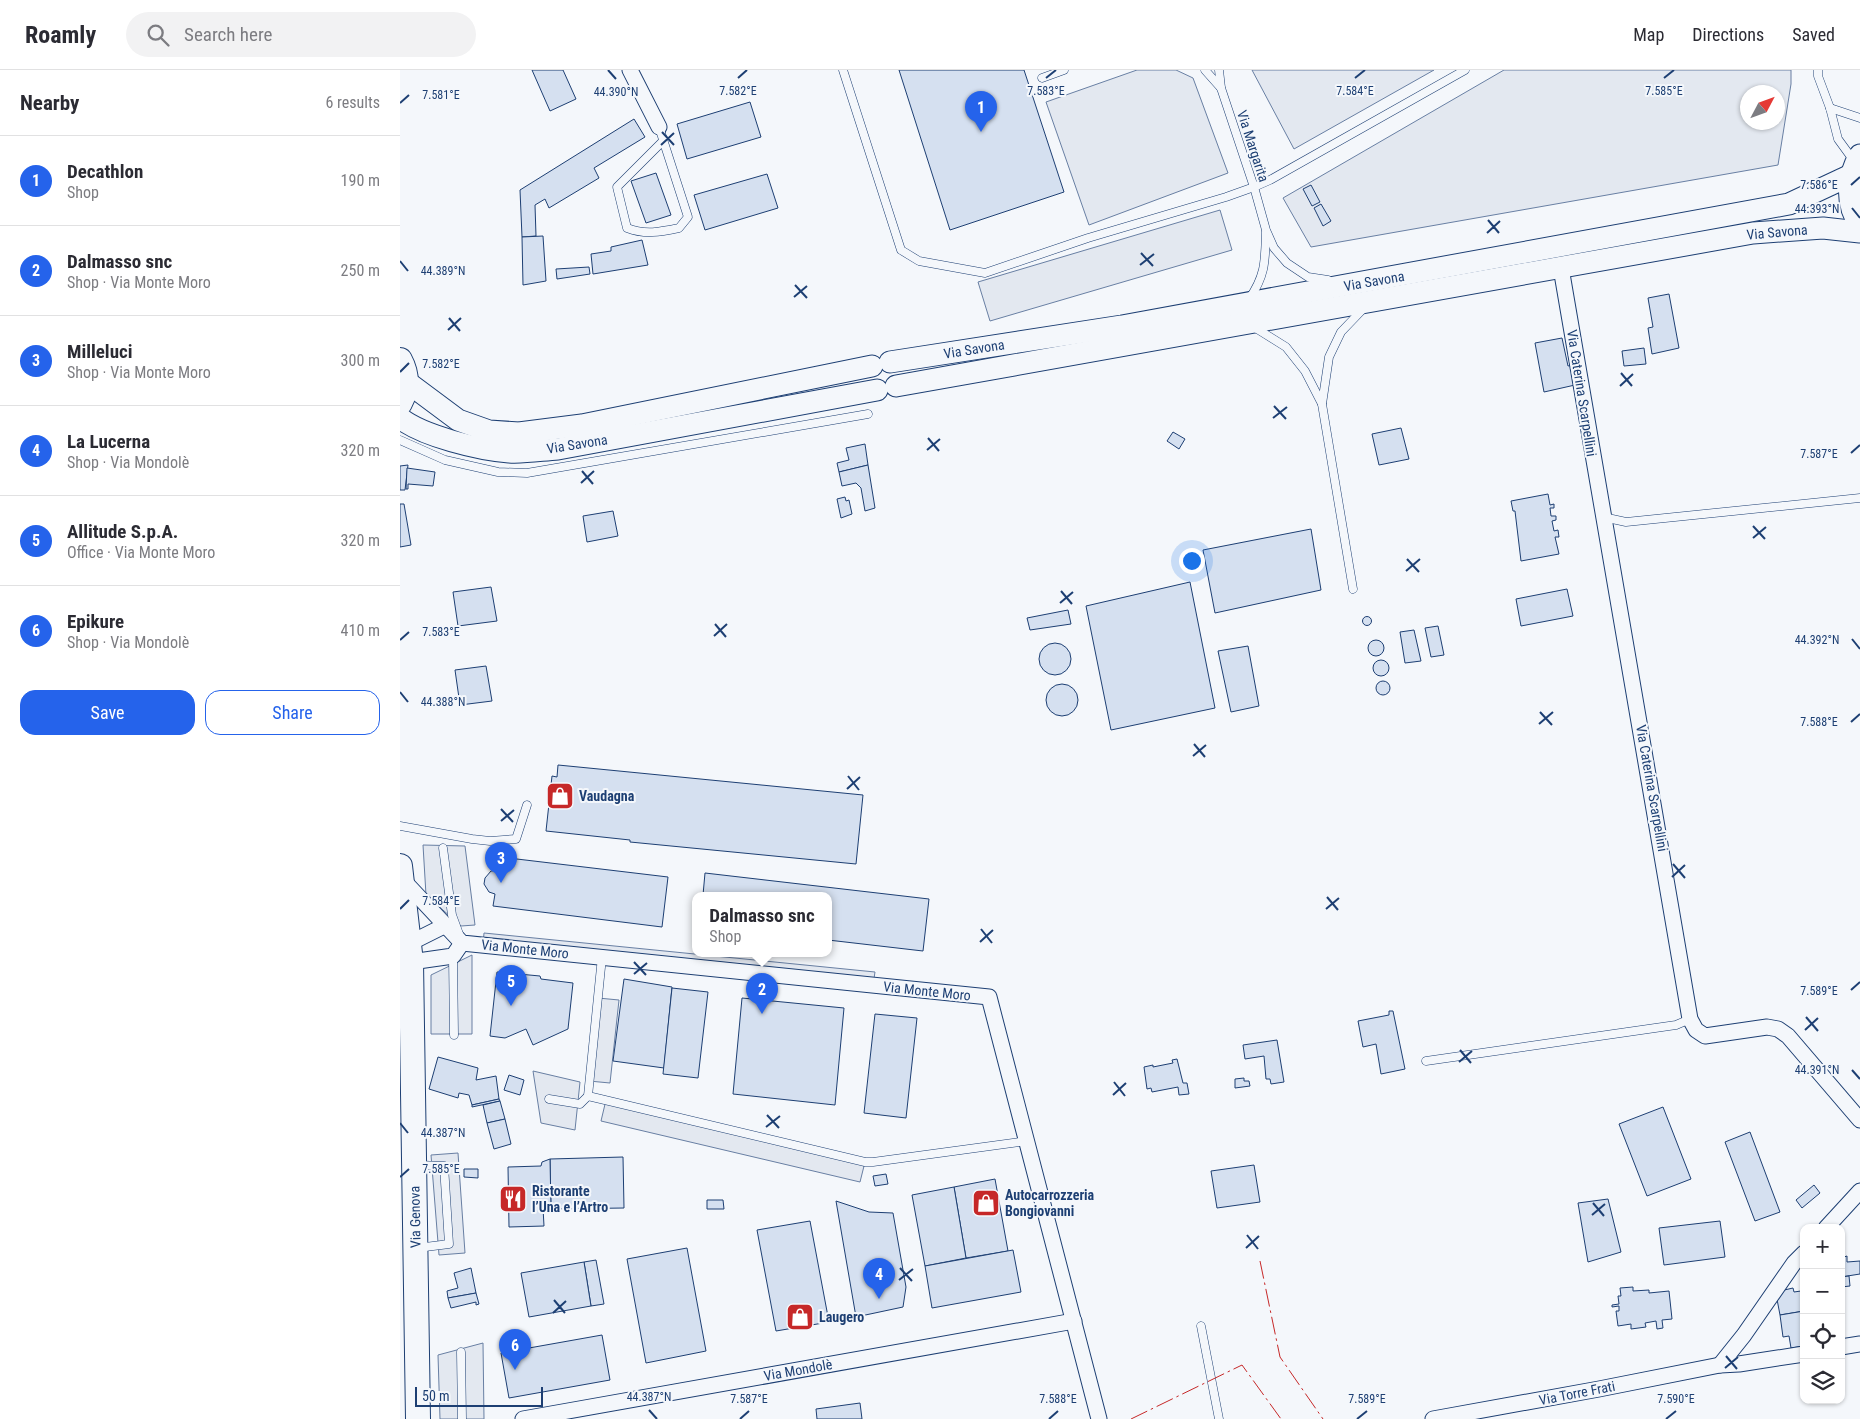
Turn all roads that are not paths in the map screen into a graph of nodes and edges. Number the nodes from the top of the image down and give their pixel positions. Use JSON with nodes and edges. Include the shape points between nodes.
{"nodes":[{"id":1,"x":630,"y":70,"type":"edge"},
{"id":2,"x":843,"y":70,"type":"edge"},
{"id":3,"x":1064,"y":70,"type":"edge"},
{"id":4,"x":1205,"y":70,"type":"edge"},
{"id":5,"x":1219,"y":70,"type":"edge"},
{"id":6,"x":1465,"y":70,"type":"edge"},
{"id":7,"x":1818,"y":70,"type":"edge"},
{"id":8,"x":1042,"y":78,"type":"dead end"},
{"id":9,"x":1220,"y":88,"type":"junction"},
{"id":10,"x":1830,"y":108,"type":"junction"},
{"id":11,"x":1860,"y":118,"type":"edge"},
{"id":12,"x":661,"y":134,"type":"junction"},
{"id":13,"x":1855,"y":164,"type":"edge"},
{"id":14,"x":1254,"y":187,"type":"junction"},
{"id":15,"x":1860,"y":225,"type":"edge"},
{"id":16,"x":1266,"y":230,"type":"junction"},
{"id":17,"x":1860,"y":232,"type":"edge"},
{"id":18,"x":1561,"y":268,"type":"junction"},
{"id":19,"x":1360,"y":283,"type":"junction"},
{"id":20,"x":1371,"y":301,"type":"junction"},
{"id":21,"x":1247,"y":314,"type":"junction"},
{"id":22,"x":402,"y":382,"type":"edge"},
{"id":23,"x":1322,"y":404,"type":"junction"},
{"id":24,"x":868,"y":414,"type":"dead end"},
{"id":25,"x":400,"y":418,"type":"edge"},
{"id":26,"x":400,"y":440,"type":"edge"},
{"id":27,"x":1860,"y":498,"type":"edge"},
{"id":28,"x":1603,"y":517,"type":"junction"},
{"id":29,"x":1353,"y":588,"type":"dead end"},
{"id":30,"x":527,"y":805,"type":"dead end"},
{"id":31,"x":400,"y":826,"type":"edge"},
{"id":32,"x":443,"y":848,"type":"dead end"},
{"id":33,"x":401,"y":872,"type":"edge"},
{"id":34,"x":446,"y":926,"type":"junction"},
{"id":35,"x":462,"y":943,"type":"junction"},
{"id":36,"x":411,"y":953,"type":"junction"},
{"id":37,"x":453,"y":956,"type":"junction"},
{"id":38,"x":602,"y":957,"type":"junction"},
{"id":39,"x":1690,"y":1019,"type":"junction"},
{"id":40,"x":454,"y":1035,"type":"dead end"},
{"id":41,"x":1426,"y":1060,"type":"dead end"},
{"id":42,"x":588,"y":1096,"type":"junction"},
{"id":43,"x":549,"y":1099,"type":"dead end"},
{"id":44,"x":1860,"y":1120,"type":"edge"},
{"id":45,"x":1027,"y":1141,"type":"junction"},
{"id":46,"x":414,"y":1165,"type":"junction"},
{"id":47,"x":1860,"y":1191,"type":"edge"},
{"id":48,"x":1830,"y":1224,"type":"edge"},
{"id":49,"x":415,"y":1248,"type":"junction"},
{"id":50,"x":1800,"y":1257,"type":"edge"},
{"id":51,"x":1074,"y":1321,"type":"junction"},
{"id":52,"x":1201,"y":1326,"type":"dead end"},
{"id":53,"x":1860,"y":1344,"type":"edge"},
{"id":54,"x":1845,"y":1346,"type":"edge"},
{"id":55,"x":461,"y":1352,"type":"dead end"},
{"id":56,"x":1800,"y":1355,"type":"edge"},
{"id":57,"x":1720,"y":1365,"type":"junction"},
{"id":58,"x":418,"y":1419,"type":"edge"},
{"id":59,"x":462,"y":1419,"type":"edge"},
{"id":60,"x":523,"y":1419,"type":"edge"},
{"id":61,"x":1099,"y":1419,"type":"edge"},
{"id":62,"x":1219,"y":1419,"type":"edge"},
{"id":63,"x":1433,"y":1419,"type":"edge"}],
"edges":[{"from":1,"to":12,"type":"street"},
{"from":2,"to":14,"type":"lane","via":[[901,250],[919,261],[985,273]]},
{"from":3,"to":8,"type":"lane"},
{"from":4,"to":9,"type":"lane"},
{"from":5,"to":9,"type":"lane","name":"Via Margarita"},
{"from":6,"to":14,"type":"lane"},
{"from":7,"to":10,"type":"lane"},
{"from":9,"to":14,"type":"lane","name":"Via Margarita"},
{"from":10,"to":11,"type":"lane"},
{"from":10,"to":13,"type":"lane","via":[[1838,139]]},
{"from":12,"to":12,"type":"lane","via":[[688,216],[679,228],[655,233],[639,232],[627,228],[617,187]]},
{"from":13,"to":15,"type":"street","via":[[1849,190],[1851,206]]},
{"from":13,"to":19,"type":"street","name":"Via Savona","via":[[1789,204]]},
{"from":14,"to":16,"type":"lane","name":"Via Margarita"},
{"from":16,"to":19,"type":"lane","name":"Via Margarita","via":[[1274,248],[1287,263],[1308,277]]},
{"from":16,"to":21,"type":"lane","name":"Via Margarita","via":[[1265,268]]},
{"from":17,"to":18,"type":"street","name":"Via Savona","via":[[1823,228],[1753,233]]},
{"from":18,"to":20,"type":"street","name":"Via Savona"},
{"from":18,"to":28,"type":"street","name":"Via Caterina Scarpellini"},
{"from":19,"to":21,"type":"street","name":"Via Savona"},
{"from":20,"to":21,"type":"street","name":"Via Savona"},
{"from":20,"to":23,"type":"lane","via":[[1341,332],[1329,357]]},
{"from":21,"to":22,"type":"street","name":"Via Savona","via":[[1122,326],[881,364],[582,425],[519,433],[488,430],[458,420]]},
{"from":21,"to":23,"type":"lane","via":[[1286,347],[1305,370]]},
{"from":21,"to":25,"type":"street","name":"Via Savona","via":[[887,388],[558,449],[488,450],[450,440],[407,424]]},
{"from":23,"to":29,"type":"lane"},
{"from":24,"to":26,"type":"lane","via":[[527,473],[498,472],[445,460]]},
{"from":27,"to":28,"type":"lane","via":[[1626,522]]},
{"from":28,"to":39,"type":"street","name":"Via Caterina Scarpellini"},
{"from":30,"to":31,"type":"lane","via":[[516,839],[472,839]]},
{"from":32,"to":35,"type":"lane","via":[[452,915]]},
{"from":33,"to":34,"type":"street","name":"Via Monte Moro"},
{"from":33,"to":36,"type":"main road","name":"Via Genova"},
{"from":34,"to":35,"type":"street","name":"Via Monte Moro"},
{"from":34,"to":36,"type":"street"},
{"from":35,"to":37,"type":"street","name":"Via Monte Moro"},
{"from":35,"to":38,"type":"street","name":"Via Monte Moro"},
{"from":36,"to":37,"type":"street"},
{"from":36,"to":46,"type":"main road","name":"Via Genova"},
{"from":37,"to":40,"type":"lane"},
{"from":38,"to":42,"type":"lane"},
{"from":38,"to":45,"type":"street","name":"Via Monte Moro","via":[[989,997]]},
{"from":39,"to":41,"type":"lane","via":[[1676,1026]]},
{"from":39,"to":44,"type":"street","via":[[1696,1030],[1705,1036],[1767,1027],[1778,1029],[1788,1036]]},
{"from":42,"to":43,"type":"lane","via":[[580,1104]]},
{"from":42,"to":45,"type":"lane","via":[[865,1162]]},
{"from":45,"to":51,"type":"street","name":"Via Monte Moro"},
{"from":46,"to":49,"type":"main road","name":"Via Genova"},
{"from":46,"to":49,"type":"lane","via":[[444,1166],[449,1244]]},
{"from":47,"to":48,"type":"street"},
{"from":49,"to":58,"type":"main road","name":"Via Genova"},
{"from":50,"to":57,"type":"street"},
{"from":51,"to":60,"type":"street","name":"Via Mondolè"},
{"from":51,"to":61,"type":"street","name":"Via Monte Moro"},
{"from":52,"to":62,"type":"lane"},
{"from":53,"to":54,"type":"street"},
{"from":55,"to":59,"type":"lane"},
{"from":56,"to":57,"type":"street","name":"Via Torre Frati"},
{"from":57,"to":63,"type":"street","name":"Via Torre Frati"}]}
